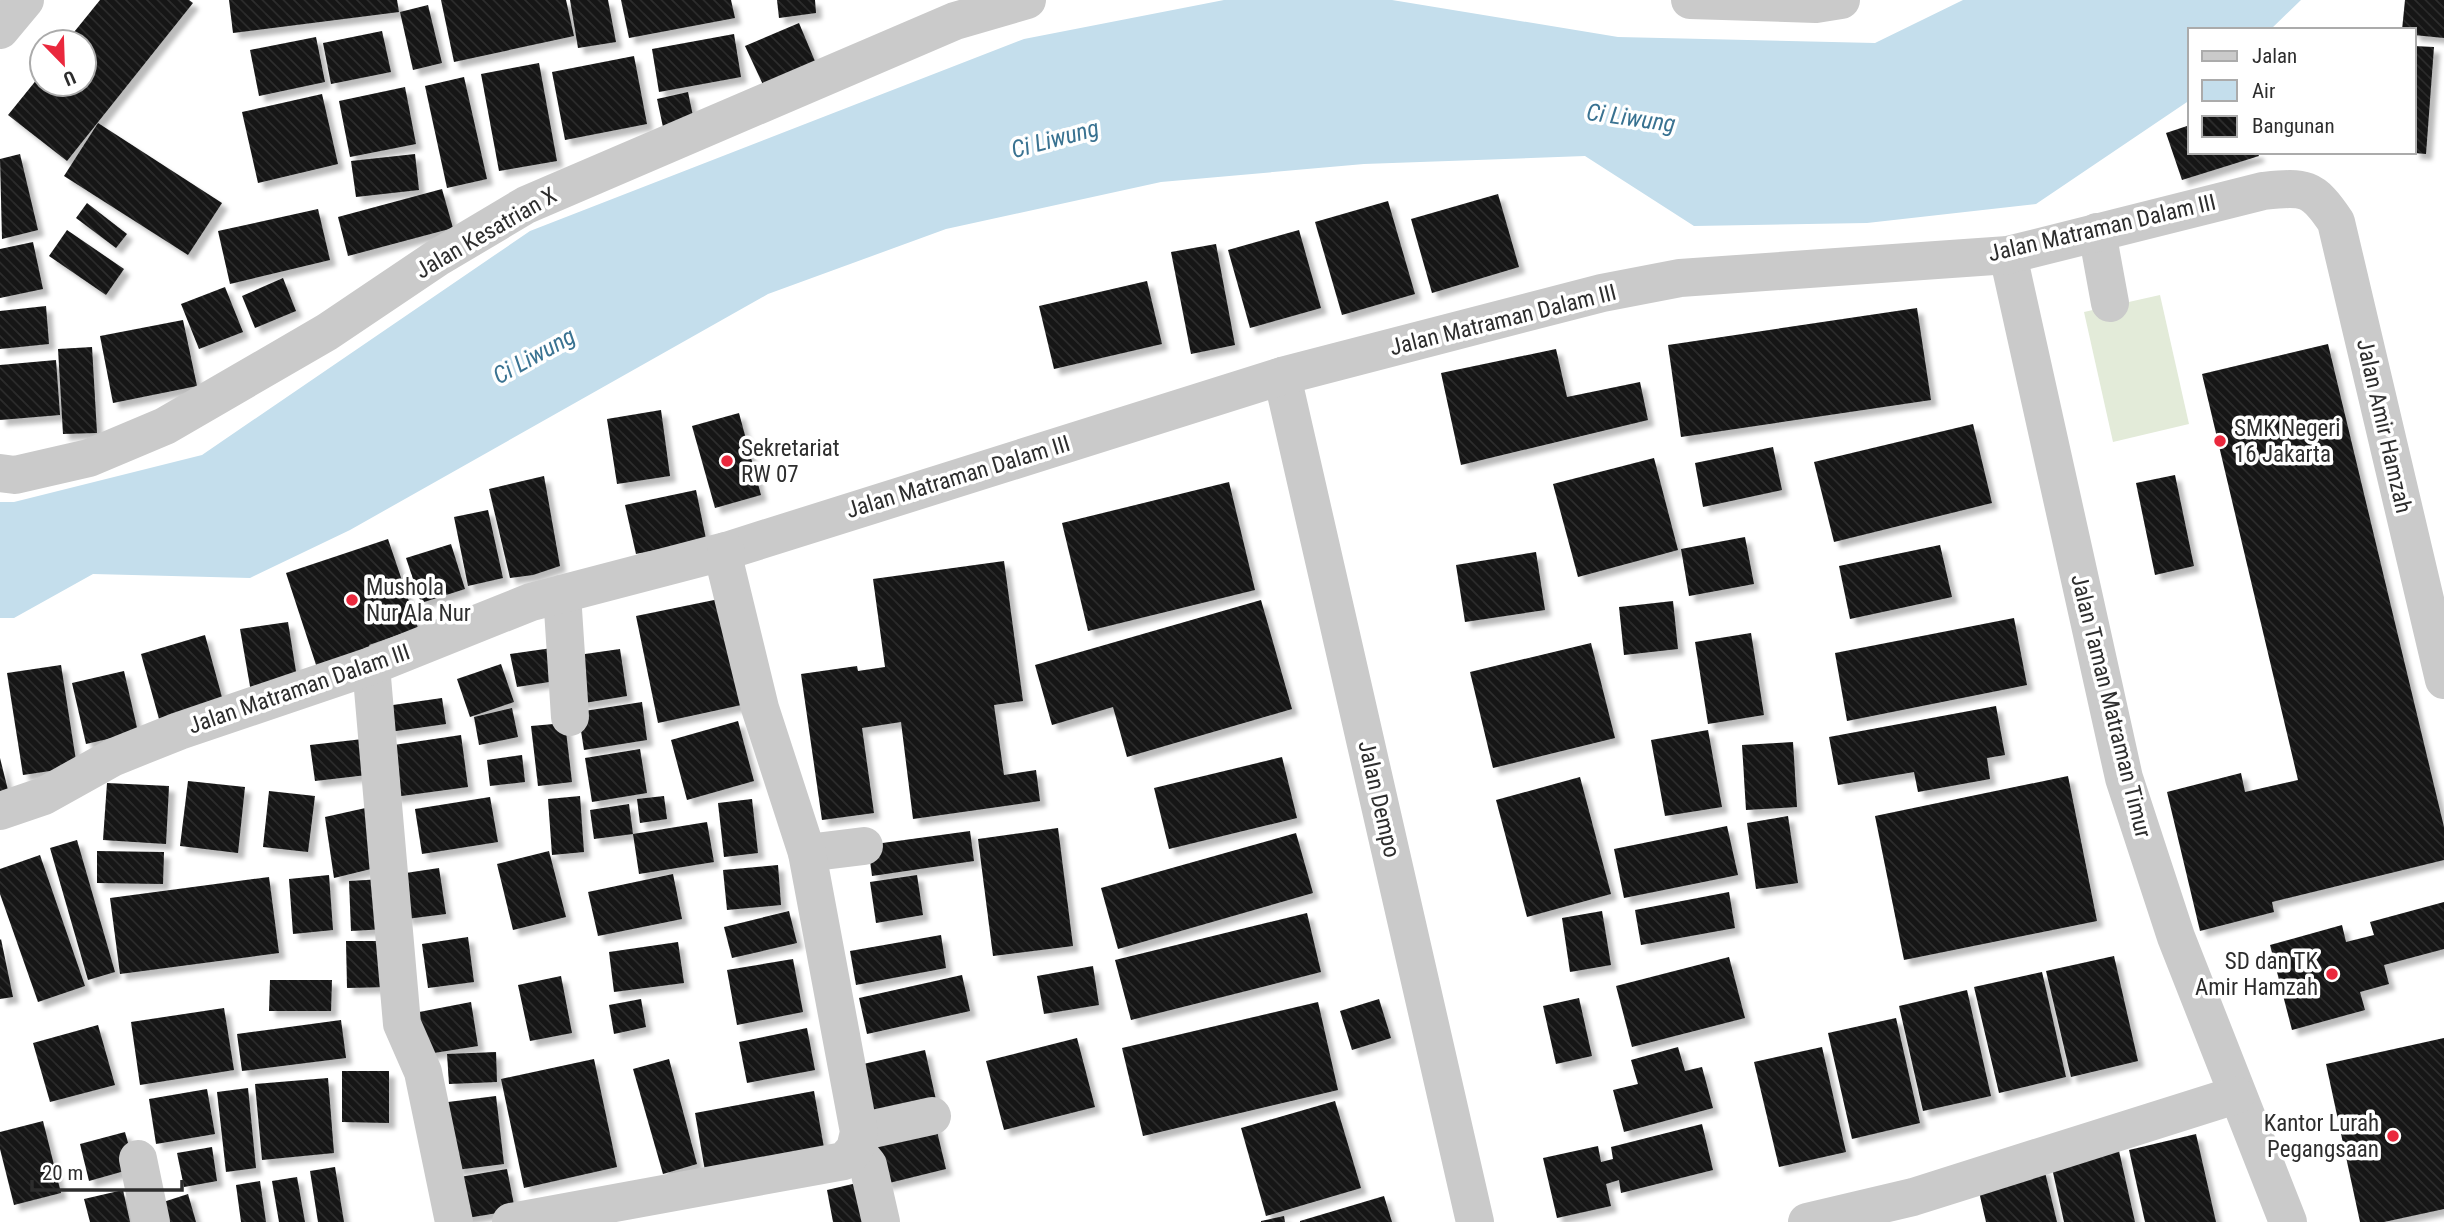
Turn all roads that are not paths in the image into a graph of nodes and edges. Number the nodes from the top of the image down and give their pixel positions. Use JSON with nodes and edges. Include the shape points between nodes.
{"nodes":[{"id":1,"x":25,"y":0,"type":"edge"},
{"id":2,"x":1027,"y":0,"type":"edge"},
{"id":3,"x":1690,"y":0,"type":"edge"},
{"id":4,"x":1841,"y":0,"type":"edge"},
{"id":5,"x":0,"y":30,"type":"edge"},
{"id":6,"x":2299,"y":187,"type":"joint"},
{"id":7,"x":2097,"y":232,"type":"junction"},
{"id":8,"x":2008,"y":255,"type":"junction"},
{"id":9,"x":2110,"y":303,"type":"dead end"},
{"id":10,"x":1282,"y":376,"type":"junction"},
{"id":11,"x":0,"y":473,"type":"edge"},
{"id":12,"x":726,"y":551,"type":"junction"},
{"id":13,"x":562,"y":594,"type":"junction"},
{"id":14,"x":371,"y":666,"type":"junction"},
{"id":15,"x":2444,"y":680,"type":"edge"},
{"id":16,"x":570,"y":717,"type":"dead end"},
{"id":17,"x":0,"y":811,"type":"edge"},
{"id":18,"x":863,"y":846,"type":"dead end"},
{"id":19,"x":807,"y":853,"type":"junction"},
{"id":20,"x":2236,"y":1095,"type":"junction"},
{"id":21,"x":932,"y":1116,"type":"dead end"},
{"id":22,"x":857,"y":1140,"type":"junction"},
{"id":23,"x":138,"y":1159,"type":"dead end"},
{"id":24,"x":689,"y":1206,"type":"edge"},
{"id":25,"x":1916,"y":1209,"type":"edge"},
{"id":26,"x":151,"y":1222,"type":"edge"},
{"id":27,"x":454,"y":1222,"type":"edge"},
{"id":28,"x":511,"y":1222,"type":"edge"},
{"id":29,"x":881,"y":1222,"type":"edge"},
{"id":30,"x":1475,"y":1222,"type":"edge"},
{"id":31,"x":1807,"y":1222,"type":"edge"},
{"id":32,"x":2288,"y":1222,"type":"edge"}],
"edges":[{"from":1,"to":5,"type":"street"},
{"from":2,"to":11,"type":"street","name":"Jalan Kesatrian X","via":[[954,21],[526,205],[327,332],[165,426],[89,458],[15,475]]},
{"from":3,"to":4,"type":"street","via":[[1816,4]]},
{"from":6,"to":7,"type":"street","name":"Jalan Matraman Dalam III","via":[[2263,191]]},
{"from":6,"to":15,"type":"street","name":"Jalan Amir Hamzah","via":[[2321,200],[2336,222]]},
{"from":7,"to":8,"type":"street","name":"Jalan Matraman Dalam III"},
{"from":7,"to":9,"type":"street"},
{"from":8,"to":10,"type":"street","name":"Jalan Matraman Dalam III","via":[[1680,278],[1602,293]]},
{"from":8,"to":20,"type":"street","name":"Jalan Taman Matraman Timur","via":[[2124,778],[2176,937]]},
{"from":10,"to":12,"type":"street","name":"Jalan Matraman Dalam III"},
{"from":10,"to":30,"type":"street","name":"Jalan Dempo"},
{"from":12,"to":13,"type":"street","name":"Jalan Matraman Dalam III"},
{"from":12,"to":19,"type":"street","via":[[726,568],[760,708]]},
{"from":13,"to":14,"type":"street","name":"Jalan Matraman Dalam III"},
{"from":13,"to":16,"type":"street"},
{"from":14,"to":17,"type":"street","name":"Jalan Matraman Dalam III","via":[[168,735],[114,757],[44,796]]},
{"from":14,"to":27,"type":"street","via":[[402,1024],[423,1072]]},
{"from":18,"to":19,"type":"street"},
{"from":19,"to":22,"type":"street"},
{"from":20,"to":25,"type":"street"},
{"from":20,"to":32,"type":"street","name":"Jalan Taman Matraman Timur"},
{"from":21,"to":22,"type":"street"},
{"from":22,"to":24,"type":"street","via":[[844,1161]]},
{"from":22,"to":29,"type":"street"},
{"from":23,"to":26,"type":"street"},
{"from":24,"to":28,"type":"street"},
{"from":25,"to":31,"type":"street"}]}
